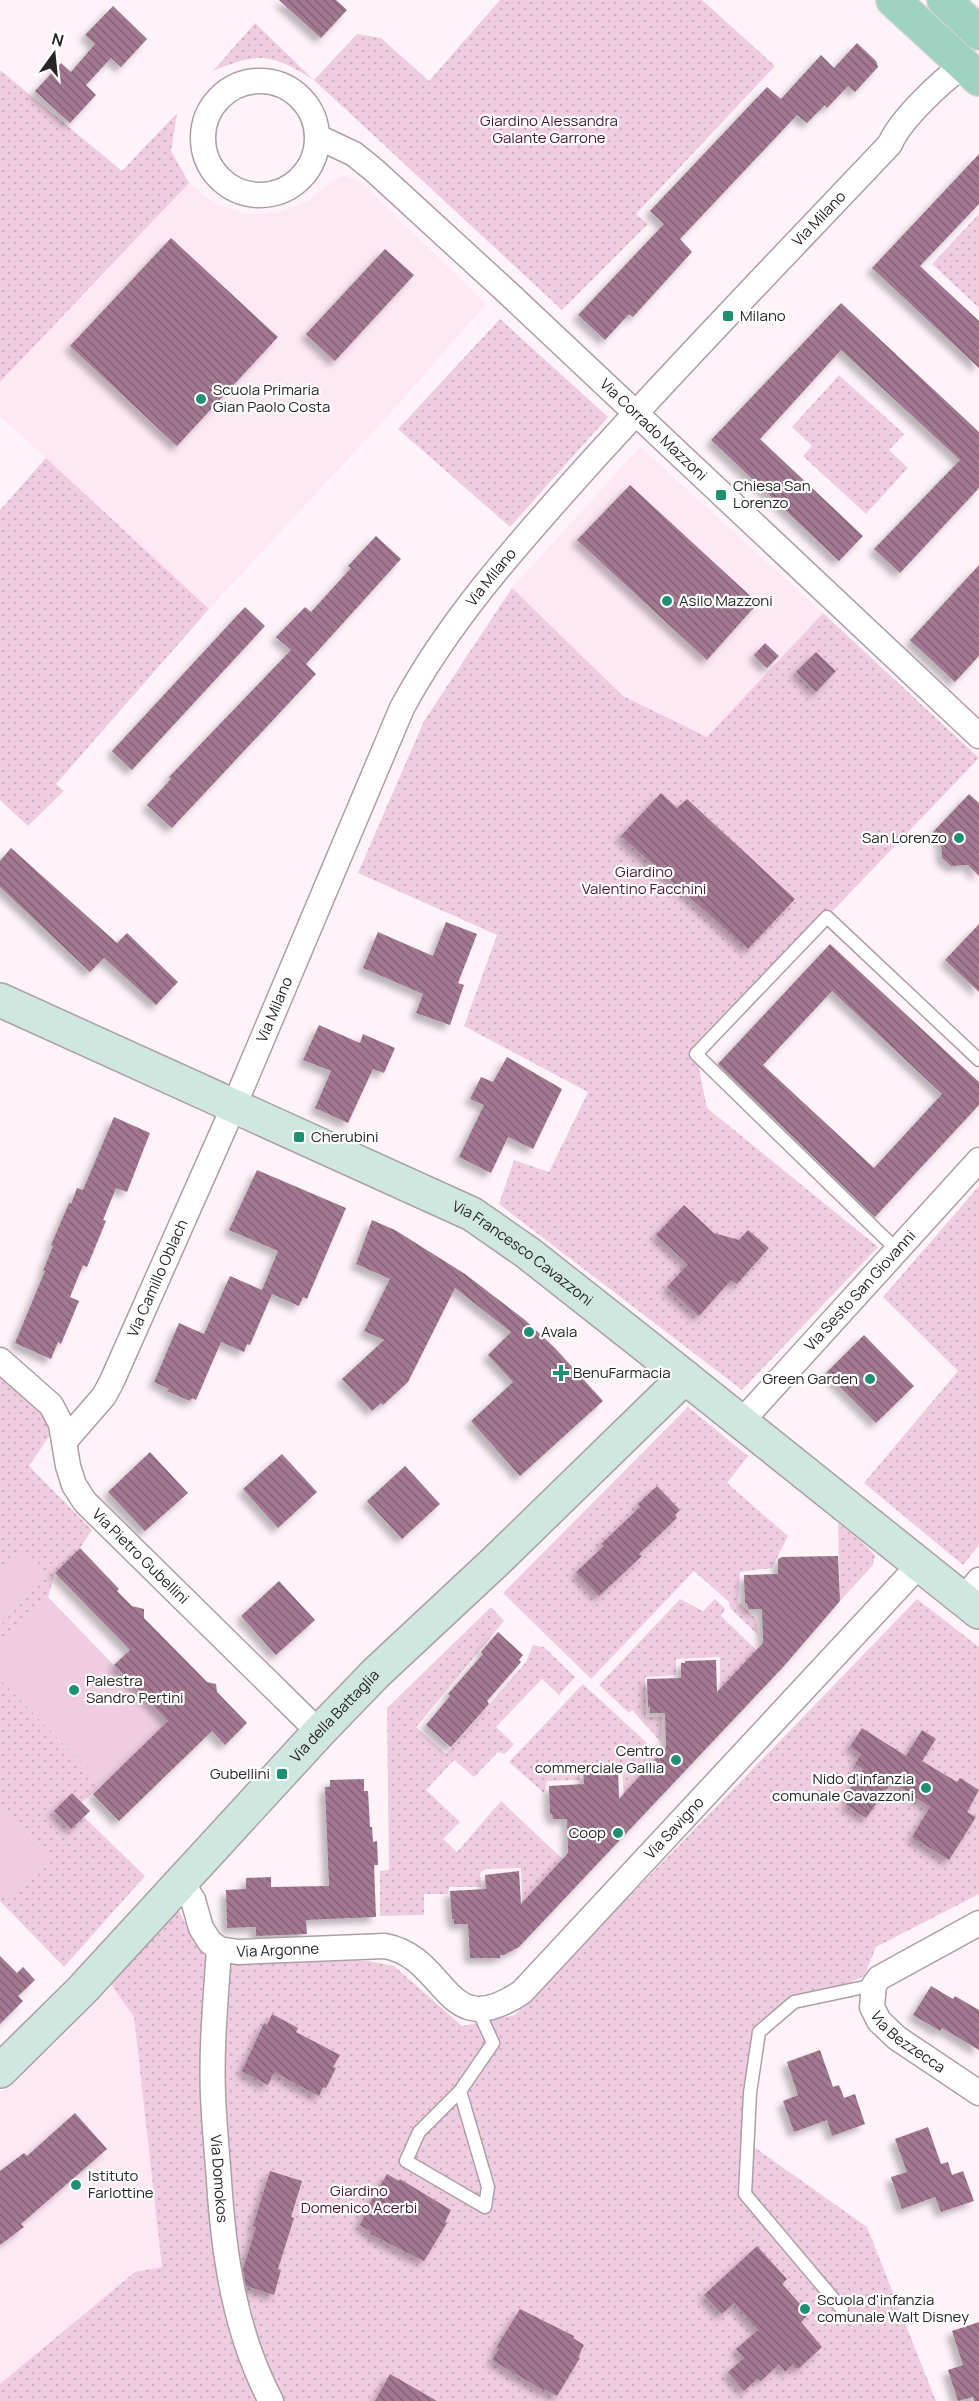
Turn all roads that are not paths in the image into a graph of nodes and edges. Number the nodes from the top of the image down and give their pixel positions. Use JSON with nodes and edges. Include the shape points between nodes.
{"nodes":[{"id":1,"x":893,"y":0,"type":"edge"},
{"id":2,"x":944,"y":0,"type":"edge"},
{"id":3,"x":979,"y":33,"type":"edge"},
{"id":4,"x":974,"y":65,"type":"edge"},
{"id":5,"x":318,"y":137,"type":"junction"},
{"id":6,"x":635,"y":415,"type":"junction"},
{"id":7,"x":979,"y":736,"type":"edge"},
{"id":8,"x":0,"y":1000,"type":"edge"},
{"id":9,"x":979,"y":1060,"type":"edge"},
{"id":10,"x":234,"y":1106,"type":"junction"},
{"id":11,"x":979,"y":1161,"type":"edge"},
{"id":12,"x":897,"y":1250,"type":"junction"},
{"id":13,"x":0,"y":1360,"type":"edge"},
{"id":14,"x":685,"y":1377,"type":"junction"},
{"id":15,"x":742,"y":1421,"type":"junction"},
{"id":16,"x":65,"y":1441,"type":"junction"},
{"id":17,"x":920,"y":1564,"type":"junction"},
{"id":18,"x":974,"y":1598,"type":"edge"},
{"id":19,"x":319,"y":1732,"type":"junction"},
{"id":20,"x":181,"y":1882,"type":"junction"},
{"id":21,"x":979,"y":1923,"type":"edge"},
{"id":22,"x":219,"y":1949,"type":"junction"},
{"id":23,"x":874,"y":1985,"type":"junction"},
{"id":24,"x":478,"y":2010,"type":"junction"},
{"id":25,"x":0,"y":2071,"type":"edge"},
{"id":26,"x":460,"y":2091,"type":"junction"},
{"id":27,"x":979,"y":2093,"type":"edge"},
{"id":28,"x":842,"y":2309,"type":"dead end"},
{"id":29,"x":271,"y":2401,"type":"edge"}],
"edges":[{"from":1,"to":4,"type":"main road"},
{"from":2,"to":3,"type":"main road"},
{"from":4,"to":6,"type":"street","name":"Via Milano","via":[[949,75],[895,131],[890,144]]},
{"from":5,"to":5,"type":"street","via":[[315,120],[302,98],[281,84],[264,80],[231,88],[217,99],[203,129],[203,147],[208,163],[232,188],[265,195],[297,182],[316,154]]},
{"from":5,"to":6,"type":"street","name":"Via Corrado Mazzoni","via":[[354,154],[375,171]]},
{"from":6,"to":7,"type":"street","name":"Via Corrado Mazzoni"},
{"from":6,"to":10,"type":"street","name":"Via Milano","via":[[506,559],[418,679],[402,708]]},
{"from":8,"to":10,"type":"street","name":"Via Francesco Cavazzoni"},
{"from":9,"to":12,"type":"lane","via":[[827,917],[696,1054]]},
{"from":10,"to":14,"type":"street","name":"Via Francesco Cavazzoni","via":[[472,1214],[528,1253]]},
{"from":10,"to":16,"type":"street","name":"Via Camillo Oblach","via":[[112,1381]]},
{"from":11,"to":12,"type":"street","name":"Via Sesto San Giovanni"},
{"from":12,"to":15,"type":"street","name":"Via Sesto San Giovanni"},
{"from":13,"to":16,"type":"street","name":"Via Pietro Gubellini","via":[[51,1405]]},
{"from":14,"to":15,"type":"street","name":"Via Francesco Cavazzoni"},
{"from":14,"to":19,"type":"street","name":"Via della Battaglia"},
{"from":15,"to":17,"type":"street","name":"Via Francesco Cavazzoni"},
{"from":16,"to":19,"type":"street","name":"Via Pietro Gubellini","via":[[74,1485],[85,1502]]},
{"from":17,"to":18,"type":"street","name":"Via Francesco Cavazzoni"},
{"from":17,"to":24,"type":"street","name":"Via Savigno","via":[[522,1992],[504,2004]]},
{"from":19,"to":20,"type":"street","name":"Via della Battaglia"},
{"from":20,"to":22,"type":"street","name":"Via Argonne","via":[[193,1900],[201,1928]]},
{"from":20,"to":25,"type":"street","name":"Via della Battaglia","via":[[82,1990]]},
{"from":21,"to":23,"type":"street","name":"Via Bezzecca","via":[[879,1978]]},
{"from":22,"to":24,"type":"street","name":"Via Argonne","via":[[238,1952],[399,1948],[412,1956],[459,2004]]},
{"from":22,"to":29,"type":"street","name":"Via Domokos","via":[[213,2094],[222,2234],[232,2293],[246,2342]]},
{"from":23,"to":27,"type":"street","name":"Via Bezzecca","via":[[872,2007],[879,2021],[897,2038]]},
{"from":23,"to":28,"type":"lane","via":[[794,2002],[759,2032],[750,2093],[745,2194]]},
{"from":24,"to":26,"type":"lane","via":[[493,2043]]},
{"from":26,"to":26,"type":"lane","via":[[419,2132],[406,2161],[485,2207],[488,2187]]}]}
